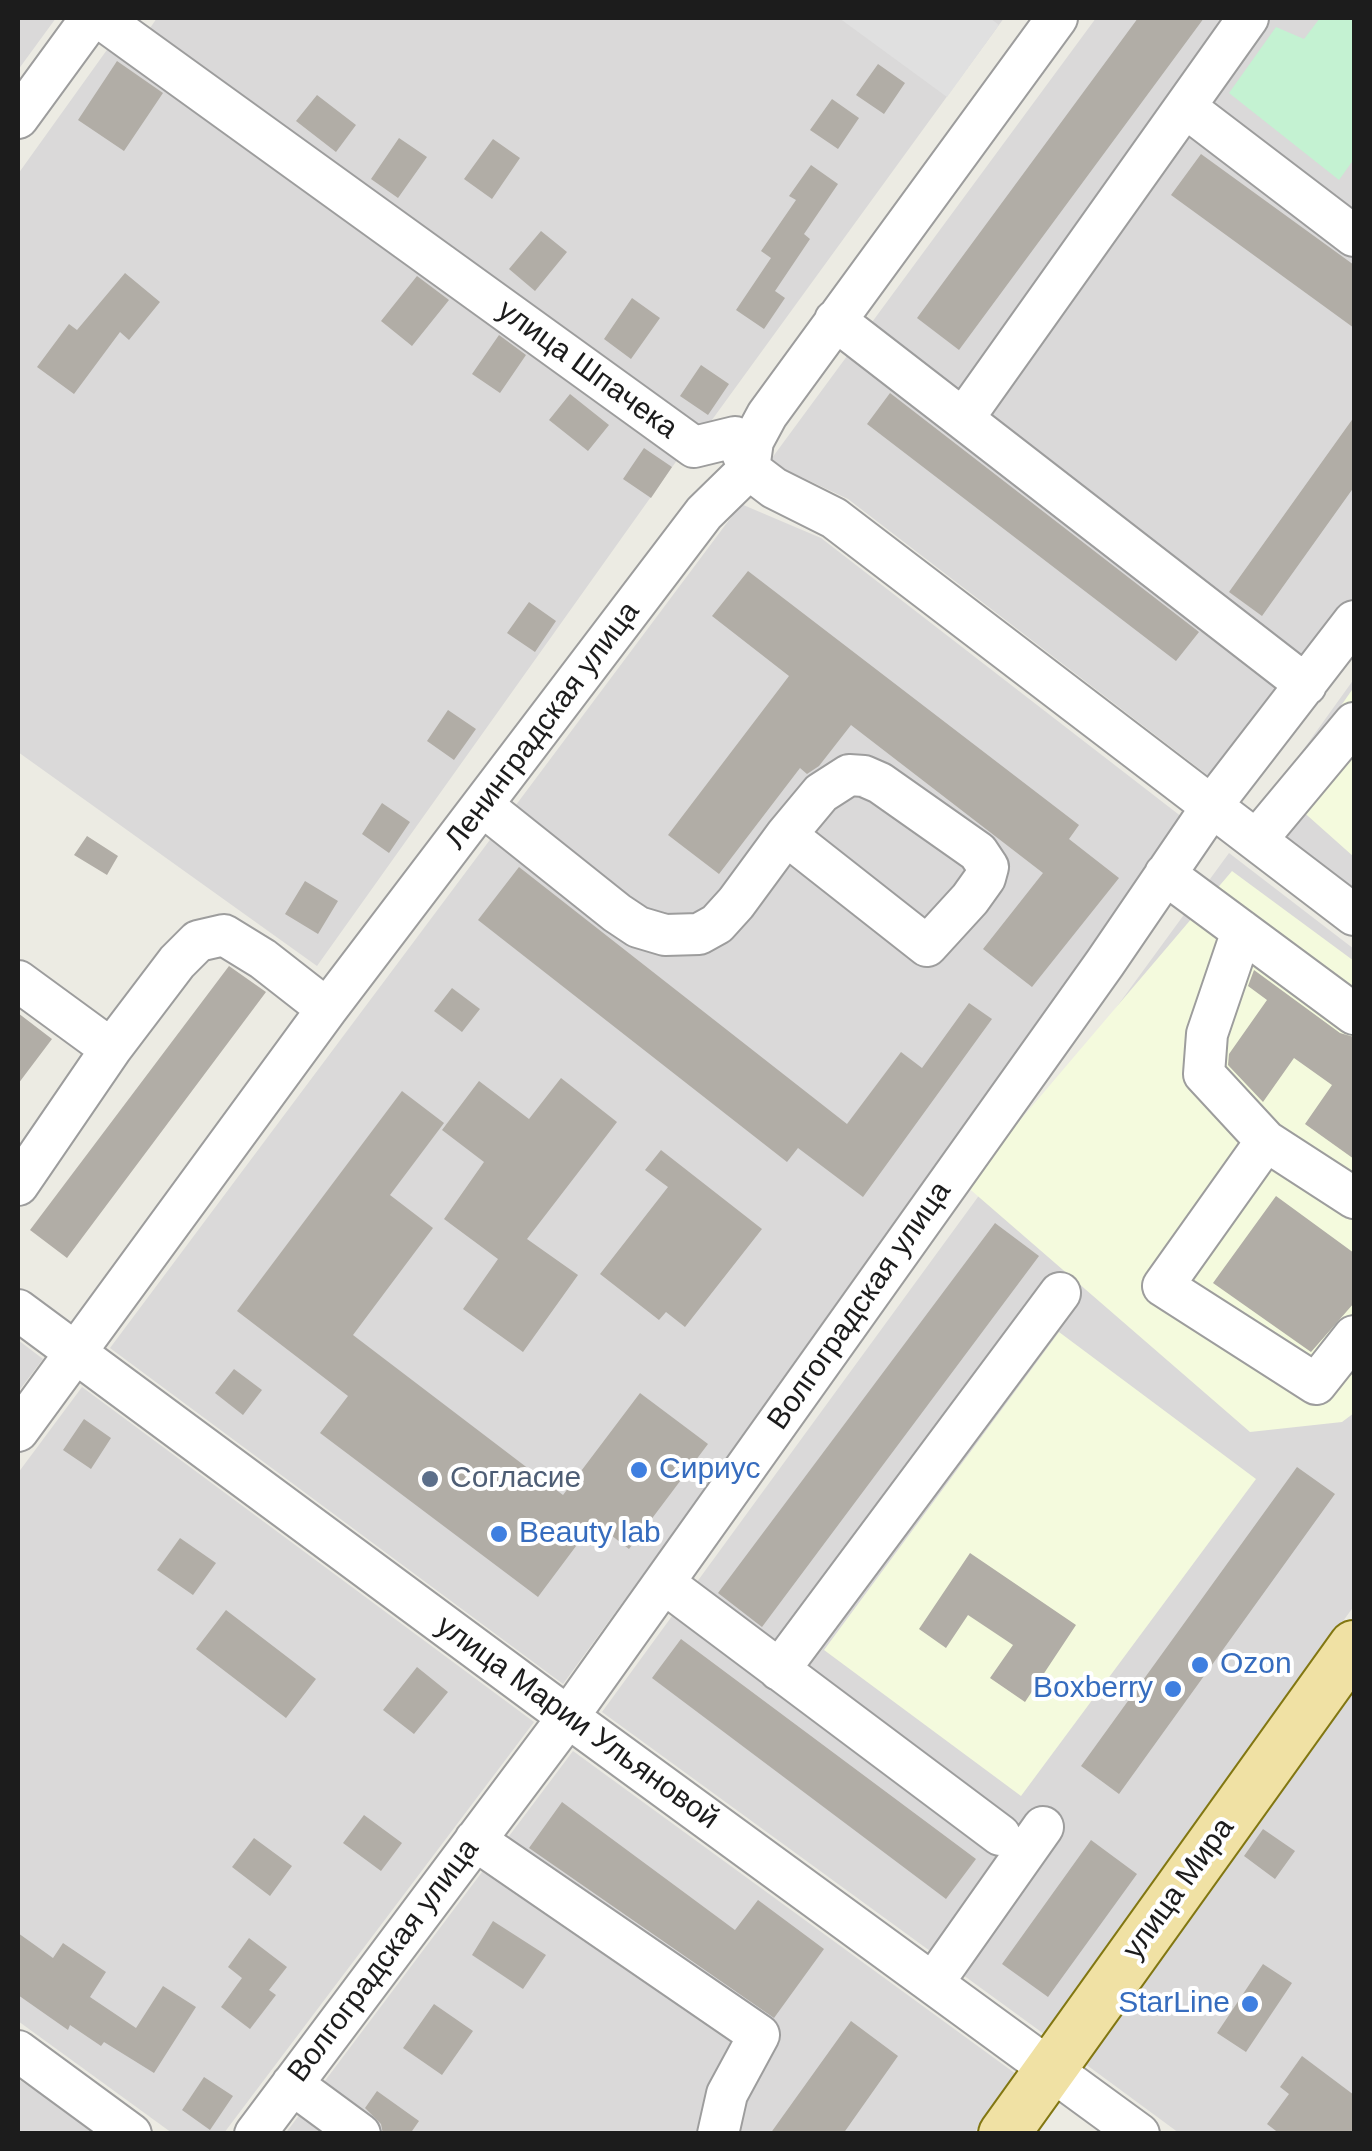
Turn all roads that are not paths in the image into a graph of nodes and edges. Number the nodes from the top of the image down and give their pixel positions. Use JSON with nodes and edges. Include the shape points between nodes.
{"nodes":[{"id":1,"x":91,"y":18,"type":"edge"},
{"id":2,"x":100,"y":18,"type":"edge"},
{"id":3,"x":1058,"y":18,"type":"edge"},
{"id":4,"x":1248,"y":18,"type":"edge"},
{"id":5,"x":1185,"y":107,"type":"junction"},
{"id":6,"x":18,"y":118,"type":"edge"},
{"id":7,"x":1354,"y":236,"type":"edge"},
{"id":8,"x":835,"y":320,"type":"junction"},
{"id":9,"x":963,"y":419,"type":"junction"},
{"id":10,"x":694,"y":447,"type":"junction"},
{"id":11,"x":749,"y":469,"type":"junction"},
{"id":12,"x":713,"y":504,"type":"junction"},
{"id":13,"x":1354,"y":620,"type":"edge"},
{"id":14,"x":1306,"y":685,"type":"junction"},
{"id":15,"x":1354,"y":723,"type":"edge"},
{"id":16,"x":483,"y":806,"type":"junction"},
{"id":17,"x":1212,"y":806,"type":"junction"},
{"id":18,"x":1264,"y":831,"type":"dead end"},
{"id":19,"x":786,"y":835,"type":"junction"},
{"id":20,"x":1165,"y":874,"type":"junction"},
{"id":21,"x":1354,"y":915,"type":"edge"},
{"id":22,"x":1242,"y":931,"type":"junction"},
{"id":23,"x":18,"y":981,"type":"edge"},
{"id":24,"x":326,"y":1009,"type":"junction"},
{"id":25,"x":1354,"y":1014,"type":"edge"},
{"id":26,"x":110,"y":1049,"type":"junction"},
{"id":27,"x":1266,"y":1141,"type":"junction"},
{"id":28,"x":18,"y":1185,"type":"edge"},
{"id":29,"x":1347,"y":1203,"type":"edge"},
{"id":30,"x":1060,"y":1293,"type":"dead end"},
{"id":31,"x":18,"y":1310,"type":"edge"},
{"id":32,"x":1354,"y":1336,"type":"edge"},
{"id":33,"x":76,"y":1354,"type":"junction"},
{"id":34,"x":18,"y":1431,"type":"edge"},
{"id":35,"x":664,"y":1583,"type":"junction"},
{"id":36,"x":1354,"y":1646,"type":"edge"},
{"id":37,"x":779,"y":1670,"type":"junction"},
{"id":38,"x":568,"y":1717,"type":"junction"},
{"id":39,"x":1042,"y":1827,"type":"dead end"},
{"id":40,"x":1000,"y":1835,"type":"dead end"},
{"id":41,"x":476,"y":1840,"type":"junction"},
{"id":42,"x":933,"y":1983,"type":"junction"},
{"id":43,"x":18,"y":2051,"type":"edge"},
{"id":44,"x":1050,"y":2068,"type":"junction"},
{"id":45,"x":292,"y":2084,"type":"junction"},
{"id":46,"x":132,"y":2134,"type":"edge"},
{"id":47,"x":254,"y":2134,"type":"edge"},
{"id":48,"x":360,"y":2134,"type":"edge"},
{"id":49,"x":718,"y":2134,"type":"edge"},
{"id":50,"x":1004,"y":2134,"type":"edge"},
{"id":51,"x":1140,"y":2134,"type":"edge"}],
"edges":[{"from":1,"to":6,"type":"street"},
{"from":2,"to":10,"type":"street","name":"улица Шпачека"},
{"from":3,"to":8,"type":"street","name":"Ленинградская улица"},
{"from":4,"to":5,"type":"street"},
{"from":5,"to":7,"type":"street"},
{"from":5,"to":9,"type":"street"},
{"from":8,"to":9,"type":"street"},
{"from":8,"to":11,"type":"street","name":"Ленинградская улица","via":[[767,415],[753,441]]},
{"from":9,"to":14,"type":"street"},
{"from":10,"to":11,"type":"street","name":"улица Шпачека","via":[[735,437]]},
{"from":10,"to":12,"type":"street"},
{"from":11,"to":12,"type":"street","name":"Ленинградская улица"},
{"from":11,"to":17,"type":"street","name":"улица Шпачека","via":[[834,518]]},
{"from":12,"to":16,"type":"street","name":"Ленинградская улица"},
{"from":13,"to":14,"type":"street","name":"Волгоградская улица"},
{"from":14,"to":17,"type":"street","name":"Волгоградская улица"},
{"from":15,"to":18,"type":"street"},
{"from":16,"to":19,"type":"street","via":[[618,914],[664,936],[699,934],[717,924]]},
{"from":16,"to":24,"type":"street","name":"Ленинградская улица"},
{"from":17,"to":20,"type":"street","name":"Волгоградская улица"},
{"from":17,"to":21,"type":"street","name":"улица Шпачека"},
{"from":19,"to":19,"type":"street","via":[[927,946],[970,899],[988,867],[978,852],[864,776],[850,775],[821,793]]},
{"from":20,"to":22,"type":"street"},
{"from":20,"to":35,"type":"street","name":"Волгоградская улица"},
{"from":22,"to":25,"type":"street"},
{"from":22,"to":27,"type":"street","via":[[1207,1034],[1204,1074]]},
{"from":23,"to":26,"type":"street"},
{"from":24,"to":26,"type":"street","via":[[263,959],[224,935],[210,936],[176,962]]},
{"from":24,"to":33,"type":"street","name":"Ленинградская улица"},
{"from":26,"to":28,"type":"street"},
{"from":27,"to":29,"type":"street"},
{"from":27,"to":32,"type":"street","via":[[1163,1286],[1316,1384]]},
{"from":30,"to":37,"type":"street"},
{"from":31,"to":33,"type":"street","name":"улица Марии Ульяновой"},
{"from":33,"to":34,"type":"street","name":"Ленинградская улица"},
{"from":33,"to":38,"type":"street","name":"улица Марии Ульяновой"},
{"from":35,"to":37,"type":"street"},
{"from":35,"to":38,"type":"street","name":"Волгоградская улица"},
{"from":36,"to":44,"type":"main road","name":"улица Мира"},
{"from":37,"to":40,"type":"street"},
{"from":38,"to":41,"type":"street","name":"Волгоградская улица"},
{"from":38,"to":42,"type":"street","name":"улица Марии Ульяновой"},
{"from":39,"to":42,"type":"street"},
{"from":41,"to":45,"type":"street","name":"Волгоградская улица"},
{"from":41,"to":49,"type":"street","via":[[759,2035],[726,2094]]},
{"from":42,"to":44,"type":"street","name":"улица Марии Ульяновой"},
{"from":43,"to":46,"type":"street"},
{"from":44,"to":50,"type":"main road","name":"улица Мира"},
{"from":44,"to":51,"type":"street","name":"улица Марии Ульяновой"},
{"from":45,"to":47,"type":"street","name":"Волгоградская улица"},
{"from":45,"to":48,"type":"street"}]}
